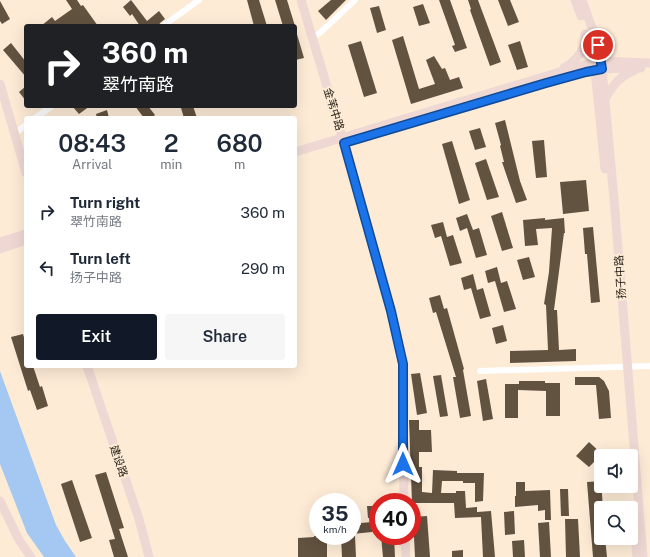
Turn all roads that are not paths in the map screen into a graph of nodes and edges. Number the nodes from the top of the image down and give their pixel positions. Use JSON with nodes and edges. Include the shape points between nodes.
{"nodes":[{"id":1,"x":198,"y":0,"type":"edge"},
{"id":2,"x":301,"y":0,"type":"edge"},
{"id":3,"x":355,"y":0,"type":"edge"},
{"id":4,"x":575,"y":0,"type":"edge"},
{"id":5,"x":582,"y":0,"type":"edge"},
{"id":6,"x":165,"y":24,"type":"edge"},
{"id":7,"x":585,"y":28,"type":"junction"},
{"id":8,"x":313,"y":38,"type":"junction"},
{"id":9,"x":650,"y":63,"type":"edge"},
{"id":10,"x":598,"y":66,"type":"junction"},
{"id":11,"x":640,"y":68,"type":"junction"},
{"id":12,"x":650,"y":69,"type":"edge"},
{"id":13,"x":558,"y":72,"type":"junction"},
{"id":14,"x":0,"y":84,"type":"edge"},
{"id":15,"x":605,"y":99,"type":"junction"},
{"id":16,"x":49,"y":108,"type":"edge"},
{"id":17,"x":39,"y":116,"type":"edge"},
{"id":18,"x":24,"y":126,"type":"edge"},
{"id":19,"x":14,"y":134,"type":"junction"},
{"id":20,"x":343,"y":141,"type":"junction"},
{"id":21,"x":297,"y":152,"type":"edge"},
{"id":22,"x":297,"y":157,"type":"edge"},
{"id":23,"x":24,"y":166,"type":"edge"},
{"id":24,"x":24,"y":235,"type":"edge"},
{"id":25,"x":24,"y":241,"type":"edge"},
{"id":26,"x":0,"y":242,"type":"edge"},
{"id":27,"x":0,"y":249,"type":"edge"},
{"id":28,"x":650,"y":366,"type":"edge"},
{"id":29,"x":624,"y":367,"type":"junction"},
{"id":30,"x":88,"y":368,"type":"edge"},
{"id":31,"x":480,"y":371,"type":"dead end"},
{"id":32,"x":629,"y":449,"type":"edge"},
{"id":33,"x":404,"y":493,"type":"edge"},
{"id":34,"x":632,"y":493,"type":"edge"},
{"id":35,"x":0,"y":501,"type":"edge"},
{"id":36,"x":405,"y":545,"type":"edge"},
{"id":37,"x":31,"y":557,"type":"edge"},
{"id":38,"x":149,"y":557,"type":"edge"},
{"id":39,"x":406,"y":557,"type":"edge"},
{"id":40,"x":637,"y":557,"type":"edge"},
{"id":41,"x":643,"y":557,"type":"edge"}],
"edges":[{"from":1,"to":6,"type":"street"},
{"from":2,"to":8,"type":"main road","name":"金苇中路"},
{"from":3,"to":8,"type":"street"},
{"from":4,"to":7,"type":"main road","name":"扬子中路"},
{"from":5,"to":10,"type":"main road","name":"扬子中路","via":[[598,45]]},
{"from":7,"to":10,"type":"main road","name":"扬子中路"},
{"from":7,"to":13,"type":"main road","via":[[585,44],[579,55]]},
{"from":8,"to":20,"type":"main road","name":"金苇中路"},
{"from":9,"to":10,"type":"main road"},
{"from":10,"to":11,"type":"main road"},
{"from":10,"to":13,"type":"main road"},
{"from":10,"to":15,"type":"main road","name":"扬子中路"},
{"from":10,"to":20,"type":"main road","via":[[517,92]]},
{"from":10,"to":29,"type":"main road","name":"扬子中路"},
{"from":11,"to":12,"type":"main road"},
{"from":11,"to":15,"type":"main road","via":[[621,77]]},
{"from":13,"to":20,"type":"main road"},
{"from":14,"to":19,"type":"main road"},
{"from":15,"to":29,"type":"main road","name":"扬子中路"},
{"from":16,"to":17,"type":"street"},
{"from":18,"to":19,"type":"street"},
{"from":19,"to":23,"type":"main road"},
{"from":20,"to":21,"type":"main road"},
{"from":20,"to":22,"type":"main road"},
{"from":20,"to":33,"type":"main road","name":"金苇中路","via":[[391,311],[403,364]]},
{"from":24,"to":26,"type":"main road"},
{"from":25,"to":27,"type":"main road"},
{"from":28,"to":29,"type":"street"},
{"from":29,"to":31,"type":"street"},
{"from":29,"to":32,"type":"main road","name":"扬子中路"},
{"from":29,"to":41,"type":"main road","name":"扬子中路"},
{"from":30,"to":38,"type":"main road","name":"建设路","via":[[139,519]]},
{"from":34,"to":40,"type":"main road"},
{"from":35,"to":37,"type":"main road","via":[[19,540]]},
{"from":36,"to":39,"type":"main road"}]}
